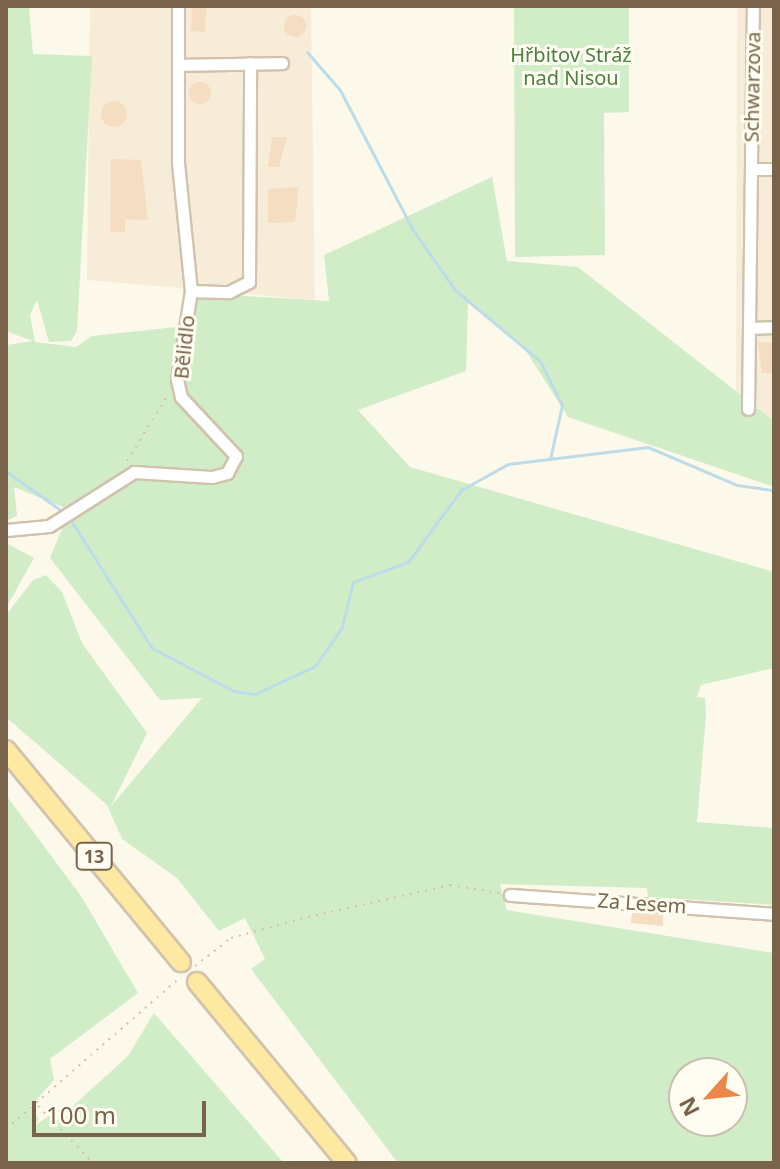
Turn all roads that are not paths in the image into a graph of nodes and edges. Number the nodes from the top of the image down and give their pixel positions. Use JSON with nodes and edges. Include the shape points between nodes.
{"nodes":[{"id":1,"x":178,"y":6,"type":"edge"},
{"id":2,"x":753,"y":6,"type":"edge"},
{"id":3,"x":250,"y":63,"type":"junction"},
{"id":4,"x":282,"y":63,"type":"dead end"},
{"id":5,"x":179,"y":65,"type":"junction"},
{"id":6,"x":751,"y":169,"type":"junction"},
{"id":7,"x":774,"y":169,"type":"edge"},
{"id":8,"x":191,"y":291,"type":"junction"},
{"id":9,"x":774,"y":327,"type":"edge"},
{"id":10,"x":749,"y":328,"type":"junction"},
{"id":11,"x":748,"y":409,"type":"dead end"},
{"id":12,"x":6,"y":530,"type":"edge"},
{"id":13,"x":6,"y":750,"type":"edge"},
{"id":14,"x":510,"y":895,"type":"road end"},
{"id":15,"x":774,"y":914,"type":"edge"},
{"id":16,"x":181,"y":962,"type":"dead end"},
{"id":17,"x":197,"y":982,"type":"dead end"},
{"id":18,"x":347,"y":1163,"type":"edge"}],
"edges":[{"from":1,"to":5,"type":"street","name":"Bělidlo"},
{"from":2,"to":6,"type":"street","name":"Schwarzova"},
{"from":3,"to":4,"type":"street"},
{"from":3,"to":5,"type":"street"},
{"from":3,"to":8,"type":"street","via":[[249,282],[229,292]]},
{"from":5,"to":8,"type":"street","name":"Bělidlo","via":[[178,162]]},
{"from":6,"to":7,"type":"street","name":"Schwarzova"},
{"from":6,"to":10,"type":"street","name":"Schwarzova"},
{"from":8,"to":12,"type":"street","name":"Bělidlo","via":[[177,379],[181,397],[236,456],[227,473],[134,472],[112,481],[49,526]]},
{"from":9,"to":10,"type":"street"},
{"from":10,"to":11,"type":"street","name":"Schwarzova"},
{"from":13,"to":16,"type":"main road","number":"13"},
{"from":14,"to":15,"type":"street","name":"Za Lesem"},
{"from":17,"to":18,"type":"main road"}]}
